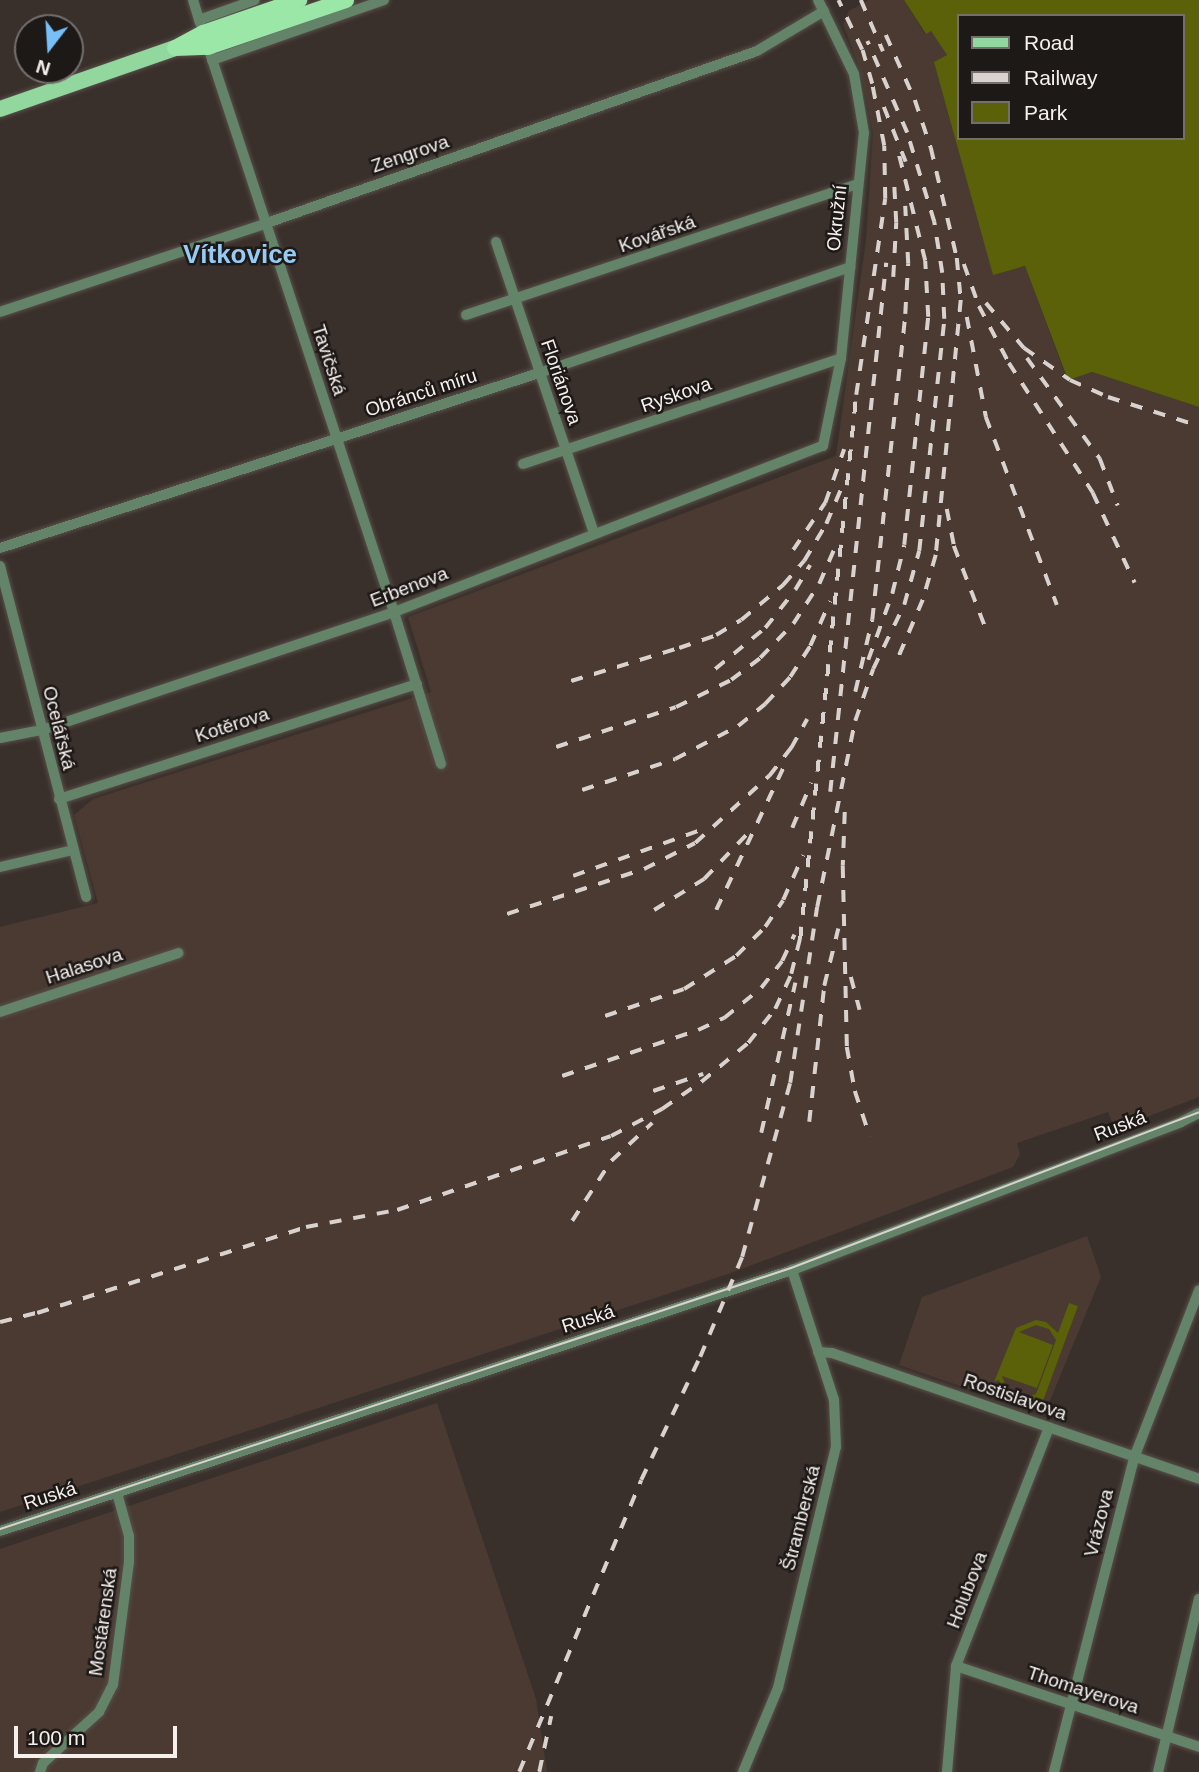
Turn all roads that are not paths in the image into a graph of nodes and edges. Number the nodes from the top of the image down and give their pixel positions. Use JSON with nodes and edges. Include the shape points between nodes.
{"nodes":[{"id":1,"x":192,"y":0,"type":"edge"},
{"id":2,"x":255,"y":0,"type":"edge"},
{"id":3,"x":299,"y":0,"type":"edge"},
{"id":4,"x":346,"y":0,"type":"edge"},
{"id":5,"x":384,"y":0,"type":"edge"},
{"id":6,"x":818,"y":0,"type":"edge"},
{"id":7,"x":824,"y":11,"type":"junction"},
{"id":8,"x":205,"y":40,"type":"junction"},
{"id":9,"x":175,"y":48,"type":"joint"},
{"id":10,"x":0,"y":109,"type":"edge"},
{"id":11,"x":858,"y":184,"type":"junction"},
{"id":12,"x":267,"y":223,"type":"junction"},
{"id":13,"x":496,"y":242,"type":"dead end"},
{"id":14,"x":850,"y":267,"type":"junction"},
{"id":15,"x":514,"y":300,"type":"junction"},
{"id":16,"x":0,"y":312,"type":"edge"},
{"id":17,"x":466,"y":315,"type":"dead end"},
{"id":18,"x":841,"y":358,"type":"junction"},
{"id":19,"x":540,"y":373,"type":"junction"},
{"id":20,"x":336,"y":439,"type":"junction"},
{"id":21,"x":823,"y":446,"type":"joint"},
{"id":22,"x":567,"y":450,"type":"junction"},
{"id":23,"x":523,"y":464,"type":"dead end"},
{"id":24,"x":594,"y":533,"type":"junction"},
{"id":25,"x":0,"y":548,"type":"edge"},
{"id":26,"x":0,"y":566,"type":"edge"},
{"id":27,"x":394,"y":612,"type":"junction"},
{"id":28,"x":417,"y":684,"type":"junction"},
{"id":29,"x":42,"y":730,"type":"junction"},
{"id":30,"x":0,"y":738,"type":"edge"},
{"id":31,"x":441,"y":764,"type":"dead end"},
{"id":32,"x":59,"y":799,"type":"junction"},
{"id":33,"x":73,"y":850,"type":"junction"},
{"id":34,"x":0,"y":867,"type":"edge"},
{"id":35,"x":86,"y":897,"type":"dead end"},
{"id":36,"x":178,"y":953,"type":"dead end"},
{"id":37,"x":0,"y":1012,"type":"edge"},
{"id":38,"x":1199,"y":1113,"type":"edge"},
{"id":39,"x":1199,"y":1119,"type":"edge"},
{"id":40,"x":1181,"y":1122,"type":"junction"},
{"id":41,"x":792,"y":1270,"type":"junction"},
{"id":42,"x":1199,"y":1290,"type":"edge"},
{"id":43,"x":818,"y":1352,"type":"junction"},
{"id":44,"x":1049,"y":1427,"type":"junction"},
{"id":45,"x":1133,"y":1458,"type":"junction"},
{"id":46,"x":1199,"y":1479,"type":"edge"},
{"id":47,"x":117,"y":1493,"type":"junction"},
{"id":48,"x":0,"y":1531,"type":"edge"},
{"id":49,"x":1199,"y":1599,"type":"edge"},
{"id":50,"x":956,"y":1666,"type":"junction"},
{"id":51,"x":1072,"y":1704,"type":"junction"},
{"id":52,"x":1166,"y":1736,"type":"junction"},
{"id":53,"x":1199,"y":1747,"type":"edge"},
{"id":54,"x":40,"y":1772,"type":"edge"},
{"id":55,"x":743,"y":1772,"type":"edge"},
{"id":56,"x":947,"y":1772,"type":"edge"},
{"id":57,"x":1054,"y":1772,"type":"edge"},
{"id":58,"x":1158,"y":1772,"type":"edge"}],
"edges":[{"from":1,"to":8,"type":"street","name":"Tavičská"},
{"from":2,"to":8,"type":"street"},
{"from":3,"to":8,"type":"highway"},
{"from":4,"to":8,"type":"highway"},
{"from":5,"to":8,"type":"street"},
{"from":6,"to":7,"type":"street","name":"Okružní"},
{"from":7,"to":11,"type":"street","name":"Okružní","via":[[854,74],[864,133]]},
{"from":7,"to":12,"type":"street","name":"Zengrova","via":[[757,51]]},
{"from":8,"to":9,"type":"highway"},
{"from":8,"to":12,"type":"street","name":"Tavičská"},
{"from":9,"to":10,"type":"main road"},
{"from":11,"to":14,"type":"street","name":"Okružní"},
{"from":11,"to":15,"type":"street","name":"Kovářská"},
{"from":12,"to":16,"type":"street","name":"Zengrova"},
{"from":12,"to":20,"type":"street","name":"Tavičská"},
{"from":13,"to":15,"type":"street","name":"Floriánova"},
{"from":14,"to":18,"type":"street","name":"Okružní"},
{"from":14,"to":19,"type":"street","name":"Obránců míru"},
{"from":15,"to":17,"type":"street","name":"Kovářská"},
{"from":15,"to":19,"type":"street","name":"Floriánova"},
{"from":18,"to":21,"type":"street","name":"Okružní"},
{"from":18,"to":22,"type":"street","name":"Ryskova"},
{"from":19,"to":20,"type":"street","name":"Obránců míru"},
{"from":19,"to":22,"type":"street","name":"Floriánova"},
{"from":20,"to":25,"type":"street","name":"Obránců míru"},
{"from":20,"to":27,"type":"street","name":"Tavičská"},
{"from":21,"to":24,"type":"street","name":"Erbenova"},
{"from":22,"to":23,"type":"street","name":"Ryskova"},
{"from":22,"to":24,"type":"street","name":"Floriánova"},
{"from":24,"to":27,"type":"street","name":"Erbenova"},
{"from":26,"to":29,"type":"street","name":"Ocelářská"},
{"from":27,"to":28,"type":"street","name":"Tavičská"},
{"from":27,"to":29,"type":"street","name":"Erbenova"},
{"from":28,"to":31,"type":"street","name":"Tavičská"},
{"from":28,"to":32,"type":"street","name":"Kotěrova"},
{"from":29,"to":30,"type":"street","name":"Erbenova"},
{"from":29,"to":32,"type":"street","name":"Ocelářská"},
{"from":32,"to":33,"type":"street","name":"Ocelářská"},
{"from":33,"to":34,"type":"street"},
{"from":33,"to":35,"type":"street","name":"Ocelářská"},
{"from":36,"to":37,"type":"street","name":"Halasova"},
{"from":38,"to":40,"type":"street","name":"Ruská"},
{"from":39,"to":40,"type":"street","name":"Ruská"},
{"from":40,"to":41,"type":"street","name":"Ruská"},
{"from":41,"to":43,"type":"street","name":"Štramberská"},
{"from":41,"to":47,"type":"street","name":"Ruská"},
{"from":42,"to":45,"type":"street","name":"Vrázova"},
{"from":43,"to":44,"type":"street","name":"Rostislavova"},
{"from":43,"to":55,"type":"street","name":"Štramberská","via":[[835,1412],[834,1455],[778,1688]]},
{"from":44,"to":45,"type":"street","name":"Rostislavova"},
{"from":44,"to":50,"type":"street","name":"Holubova"},
{"from":45,"to":46,"type":"street","name":"Rostislavova"},
{"from":45,"to":51,"type":"street","name":"Vrázova"},
{"from":47,"to":48,"type":"street","name":"Ruská"},
{"from":47,"to":54,"type":"street","name":"Mostárenská","via":[[129,1536],[129,1561],[113,1685],[99,1713],[43,1763]]},
{"from":49,"to":52,"type":"street"},
{"from":50,"to":51,"type":"street","name":"Thomayerova"},
{"from":50,"to":56,"type":"street","name":"Holubova"},
{"from":51,"to":52,"type":"street","name":"Thomayerova"},
{"from":51,"to":57,"type":"street","name":"Vrázova"},
{"from":52,"to":53,"type":"street","name":"Thomayerova"},
{"from":52,"to":58,"type":"street"}]}
